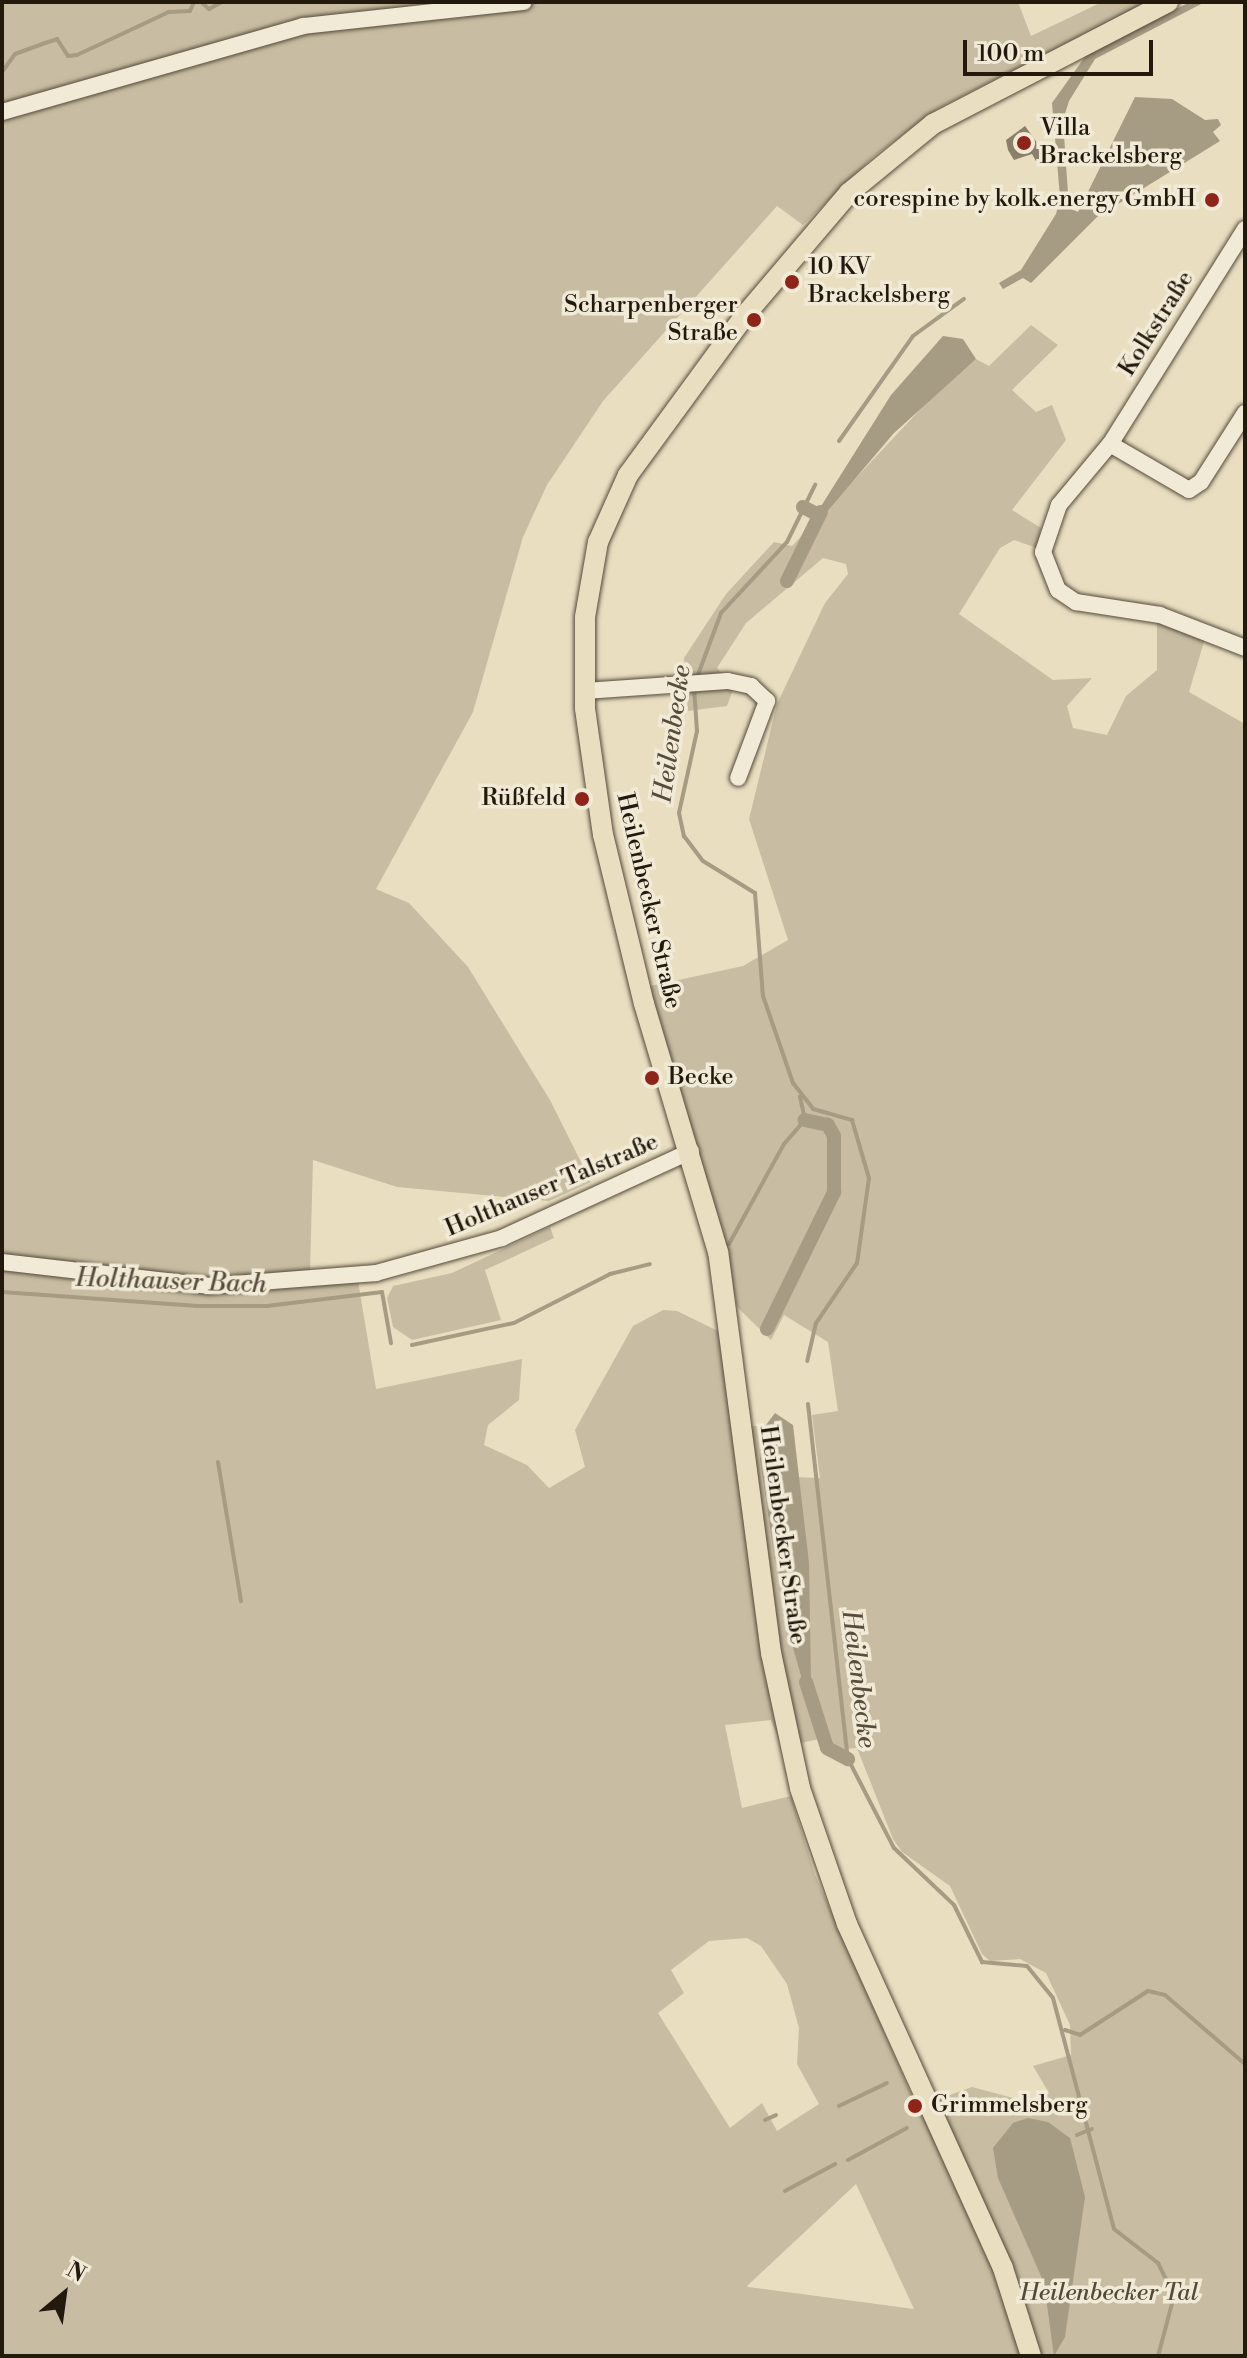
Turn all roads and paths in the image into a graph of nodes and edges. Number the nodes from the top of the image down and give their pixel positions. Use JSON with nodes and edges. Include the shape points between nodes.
{"nodes":[{"id":1,"x":524,"y":2,"type":"edge"},
{"id":2,"x":1168,"y":2,"type":"edge"},
{"id":3,"x":2,"y":112,"type":"edge"},
{"id":4,"x":1245,"y":229,"type":"edge"},
{"id":5,"x":1245,"y":413,"type":"edge"},
{"id":6,"x":1110,"y":444,"type":"junction"},
{"id":7,"x":1245,"y":648,"type":"edge"},
{"id":8,"x":585,"y":691,"type":"junction"},
{"id":9,"x":738,"y":778,"type":"dead end"},
{"id":10,"x":691,"y":1151,"type":"junction"},
{"id":11,"x":2,"y":1262,"type":"edge"},
{"id":12,"x":1031,"y":2356,"type":"edge"}],
"edges":[{"from":1,"to":3,"type":"street","via":[[303,26]]},
{"from":2,"to":8,"type":"main road","name":"Heilenbecker Straße","via":[[933,124],[880,164],[821,222],[668,416],[616,498],[588,591]]},
{"from":4,"to":6,"type":"street","name":"Kolkstraße"},
{"from":5,"to":6,"type":"street","via":[[1201,482],[1189,490]]},
{"from":6,"to":7,"type":"street","name":"Kolkstraße","via":[[1051,518],[1043,552],[1058,590],[1076,602],[1191,624]]},
{"from":8,"to":9,"type":"street","via":[[751,686],[767,701]]},
{"from":8,"to":10,"type":"main road","name":"Heilenbecker Straße","via":[[610,867],[644,1004]]},
{"from":10,"to":11,"type":"street","name":"Holthauser Talstraße","via":[[502,1238],[376,1273],[220,1287]]},
{"from":10,"to":12,"type":"main road","name":"Heilenbecker Straße","via":[[718,1252],[771,1653],[800,1788],[847,1924],[1003,2268]]}]}
